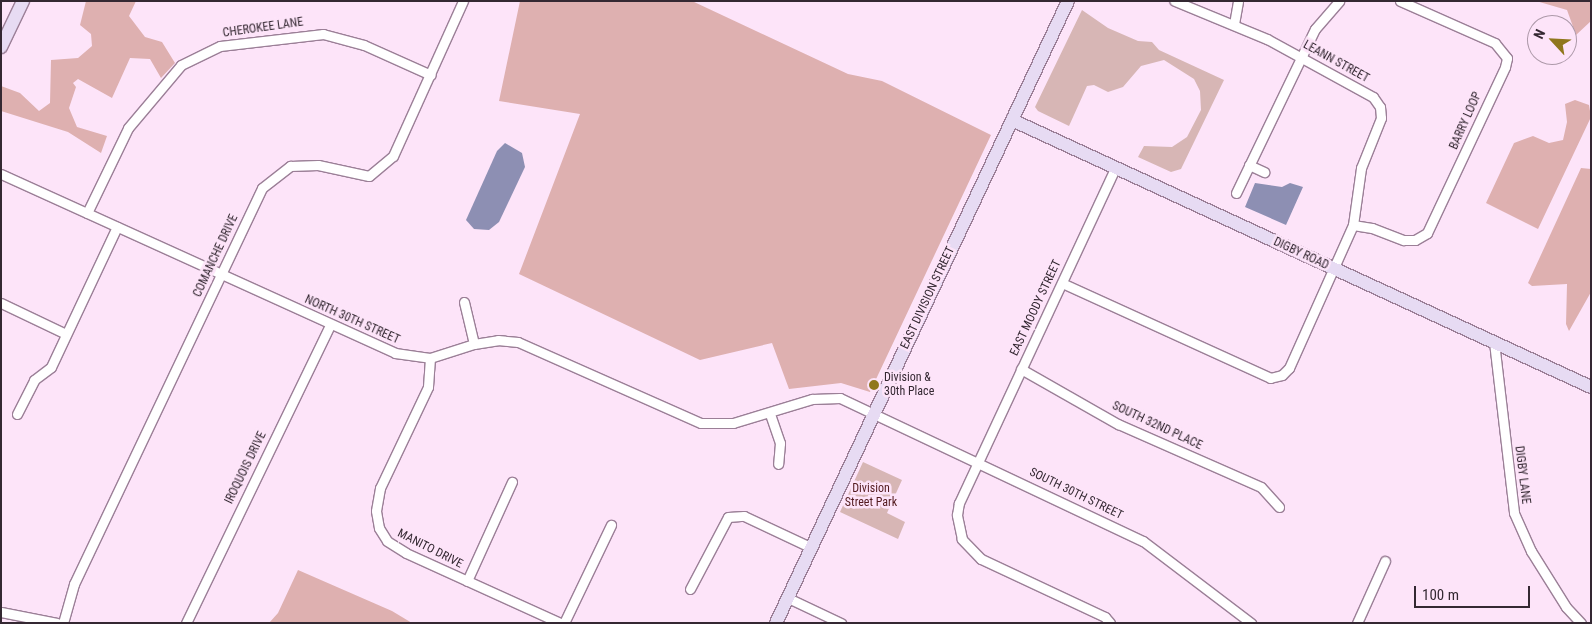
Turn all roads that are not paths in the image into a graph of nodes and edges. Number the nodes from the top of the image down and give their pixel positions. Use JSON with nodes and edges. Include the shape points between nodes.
{"nodes":[{"id":1,"x":23,"y":1,"type":"edge"},
{"id":2,"x":463,"y":1,"type":"edge"},
{"id":3,"x":1068,"y":1,"type":"edge"},
{"id":4,"x":1174,"y":1,"type":"edge"},
{"id":5,"x":1238,"y":1,"type":"edge"},
{"id":6,"x":1339,"y":1,"type":"edge"},
{"id":7,"x":1400,"y":1,"type":"edge"},
{"id":8,"x":1234,"y":24,"type":"junction"},
{"id":9,"x":1,"y":47,"type":"edge"},
{"id":10,"x":1301,"y":56,"type":"junction"},
{"id":11,"x":431,"y":74,"type":"junction"},
{"id":12,"x":1012,"y":120,"type":"junction"},
{"id":13,"x":1249,"y":165,"type":"junction"},
{"id":14,"x":1116,"y":167,"type":"junction"},
{"id":15,"x":1264,"y":172,"type":"dead end"},
{"id":16,"x":1,"y":174,"type":"edge"},
{"id":17,"x":1236,"y":193,"type":"dead end"},
{"id":18,"x":87,"y":213,"type":"junction"},
{"id":19,"x":1353,"y":225,"type":"junction"},
{"id":20,"x":117,"y":227,"type":"junction"},
{"id":21,"x":1333,"y":269,"type":"junction"},
{"id":22,"x":221,"y":274,"type":"junction"},
{"id":23,"x":1062,"y":283,"type":"junction"},
{"id":24,"x":464,"y":302,"type":"dead end"},
{"id":25,"x":1,"y":303,"type":"edge"},
{"id":26,"x":330,"y":325,"type":"junction"},
{"id":27,"x":66,"y":334,"type":"junction"},
{"id":28,"x":1494,"y":342,"type":"junction"},
{"id":29,"x":474,"y":344,"type":"junction"},
{"id":30,"x":430,"y":358,"type":"junction"},
{"id":31,"x":1021,"y":370,"type":"junction"},
{"id":32,"x":1591,"y":387,"type":"edge"},
{"id":33,"x":875,"y":412,"type":"junction"},
{"id":34,"x":17,"y":414,"type":"dead end"},
{"id":35,"x":770,"y":414,"type":"junction"},
{"id":36,"x":979,"y":461,"type":"junction"},
{"id":37,"x":778,"y":464,"type":"dead end"},
{"id":38,"x":512,"y":482,"type":"dead end"},
{"id":39,"x":1280,"y":507,"type":"dead end"},
{"id":40,"x":610,"y":525,"type":"dead end"},
{"id":41,"x":812,"y":548,"type":"junction"},
{"id":42,"x":1385,"y":561,"type":"dead end"},
{"id":43,"x":467,"y":580,"type":"junction"},
{"id":44,"x":690,"y":590,"type":"dead end"},
{"id":45,"x":788,"y":598,"type":"junction"},
{"id":46,"x":1,"y":612,"type":"edge"},
{"id":47,"x":57,"y":623,"type":"edge"},
{"id":48,"x":63,"y":623,"type":"edge"},
{"id":49,"x":186,"y":623,"type":"edge"},
{"id":50,"x":560,"y":623,"type":"edge"},
{"id":51,"x":564,"y":623,"type":"edge"},
{"id":52,"x":776,"y":623,"type":"edge"},
{"id":53,"x":841,"y":623,"type":"edge"},
{"id":54,"x":1110,"y":623,"type":"edge"},
{"id":55,"x":1251,"y":623,"type":"edge"},
{"id":56,"x":1357,"y":623,"type":"edge"},
{"id":57,"x":1581,"y":623,"type":"edge"}],
"edges":[{"from":1,"to":9,"type":"street"},
{"from":2,"to":11,"type":"street","name":"COMANCHE DRIVE"},
{"from":3,"to":12,"type":"street","name":"EAST DIVISION STREET"},
{"from":4,"to":8,"type":"street","name":"LEANN STREET"},
{"from":5,"to":8,"type":"street"},
{"from":6,"to":10,"type":"street","via":[[1322,16]]},
{"from":7,"to":19,"type":"street","name":"BARRY LOOP","via":[[1495,43],[1507,58],[1426,233],[1415,240],[1404,240]]},
{"from":8,"to":10,"type":"street","name":"LEANN STREET"},
{"from":10,"to":13,"type":"street"},
{"from":10,"to":19,"type":"street","name":"LEANN STREET","via":[[1363,90],[1380,107],[1378,128],[1360,168]]},
{"from":11,"to":18,"type":"street","name":"CHEROKEE LANE","via":[[364,45],[323,34],[220,46],[181,65],[128,128]]},
{"from":11,"to":22,"type":"street","name":"COMANCHE DRIVE","via":[[392,156],[369,176],[318,165],[290,166],[262,188]]},
{"from":12,"to":14,"type":"street","name":"DIGBY ROAD"},
{"from":12,"to":33,"type":"street","name":"EAST DIVISION STREET"},
{"from":13,"to":15,"type":"street"},
{"from":13,"to":17,"type":"street"},
{"from":14,"to":21,"type":"street","name":"DIGBY ROAD"},
{"from":14,"to":23,"type":"street","name":"EAST MOODY STREET"},
{"from":16,"to":18,"type":"street","name":"NORTH 30TH STREET"},
{"from":18,"to":20,"type":"street","name":"NORTH 30TH STREET"},
{"from":19,"to":21,"type":"street","name":"LEANN STREET"},
{"from":20,"to":22,"type":"street","name":"NORTH 30TH STREET"},
{"from":20,"to":27,"type":"street"},
{"from":21,"to":23,"type":"street","name":"LEANN STREET","via":[[1297,352],[1282,375],[1270,378]]},
{"from":21,"to":28,"type":"street","name":"DIGBY ROAD"},
{"from":22,"to":26,"type":"street","name":"NORTH 30TH STREET"},
{"from":22,"to":48,"type":"street","name":"COMANCHE DRIVE","via":[[74,584]]},
{"from":23,"to":31,"type":"street","name":"EAST MOODY STREET"},
{"from":24,"to":29,"type":"street"},
{"from":25,"to":27,"type":"street"},
{"from":26,"to":30,"type":"street","name":"NORTH 30TH STREET","via":[[395,353]]},
{"from":26,"to":49,"type":"street","name":"IROQUOIS DRIVE"},
{"from":27,"to":34,"type":"street","via":[[51,367],[34,380]]},
{"from":28,"to":32,"type":"street","name":"DIGBY ROAD"},
{"from":28,"to":57,"type":"street","name":"DIGBY LANE","via":[[1514,514],[1530,551],[1566,607]]},
{"from":29,"to":30,"type":"street","name":"NORTH 30TH STREET"},
{"from":29,"to":35,"type":"street","name":"NORTH 30TH STREET","via":[[498,340],[518,342],[701,423],[733,423]]},
{"from":30,"to":43,"type":"street","name":"MANITO DRIVE","via":[[428,387],[380,488],[376,511],[379,528],[387,541]]},
{"from":31,"to":36,"type":"street","name":"EAST MOODY STREET"},
{"from":31,"to":39,"type":"street","name":"SOUTH 32ND PLACE","via":[[1118,424],[1261,487]]},
{"from":33,"to":35,"type":"street","name":"NORTH 30TH STREET","via":[[840,398],[812,399]]},
{"from":33,"to":36,"type":"street","name":"SOUTH 30TH STREET"},
{"from":33,"to":41,"type":"street","name":"EAST DIVISION STREET"},
{"from":35,"to":37,"type":"street","via":[[780,443]]},
{"from":36,"to":54,"type":"street","name":"EAST MOODY STREET","via":[[957,515],[957,525],[970,549],[981,558],[1105,617]]},
{"from":36,"to":55,"type":"street","name":"SOUTH 30TH STREET","via":[[1143,541]]},
{"from":38,"to":43,"type":"street"},
{"from":40,"to":51,"type":"street"},
{"from":41,"to":44,"type":"street","via":[[744,516],[728,517]]},
{"from":41,"to":45,"type":"street","name":"EAST DIVISION STREET"},
{"from":42,"to":56,"type":"street"},
{"from":43,"to":50,"type":"street","name":"MANITO DRIVE"},
{"from":45,"to":52,"type":"street","name":"EAST DIVISION STREET"},
{"from":45,"to":53,"type":"street"},
{"from":46,"to":47,"type":"street"}]}
